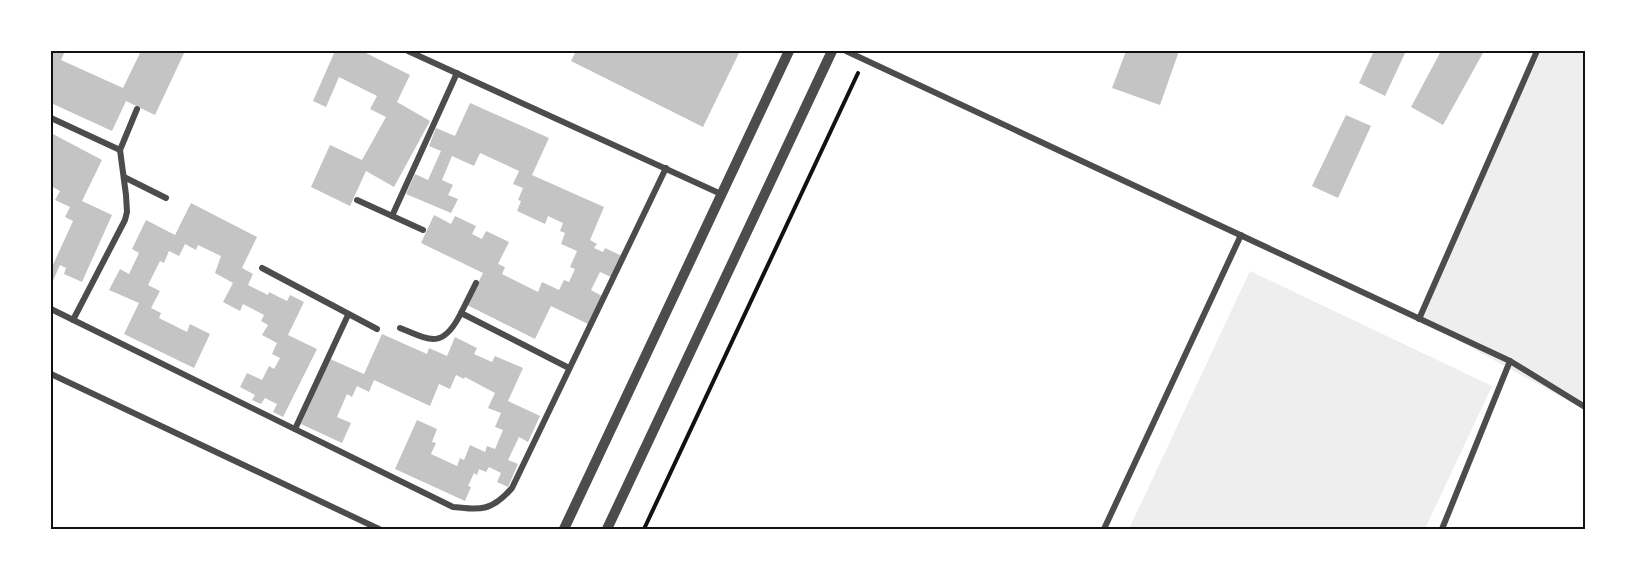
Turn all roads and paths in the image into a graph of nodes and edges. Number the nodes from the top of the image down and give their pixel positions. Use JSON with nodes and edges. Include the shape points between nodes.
{"nodes":[{"id":1,"x":408,"y":51,"type":"edge"},
{"id":2,"x":789,"y":51,"type":"edge"},
{"id":3,"x":832,"y":51,"type":"edge"},
{"id":4,"x":846,"y":51,"type":"edge"},
{"id":5,"x":1537,"y":51,"type":"edge"},
{"id":6,"x":865,"y":59,"type":"junction"},
{"id":7,"x":457,"y":73,"type":"junction"},
{"id":8,"x":137,"y":109,"type":"dead end"},
{"id":9,"x":51,"y":118,"type":"edge"},
{"id":10,"x":120,"y":150,"type":"junction"},
{"id":11,"x":666,"y":168,"type":"junction"},
{"id":12,"x":124,"y":177,"type":"junction"},
{"id":13,"x":722,"y":194,"type":"junction"},
{"id":14,"x":166,"y":198,"type":"dead end"},
{"id":15,"x":357,"y":200,"type":"dead end"},
{"id":16,"x":393,"y":216,"type":"junction"},
{"id":17,"x":423,"y":230,"type":"dead end"},
{"id":18,"x":1241,"y":235,"type":"junction"},
{"id":19,"x":262,"y":268,"type":"dead end"},
{"id":20,"x":476,"y":283,"type":"dead end"},
{"id":21,"x":51,"y":309,"type":"edge"},
{"id":22,"x":461,"y":313,"type":"junction"},
{"id":23,"x":348,"y":315,"type":"junction"},
{"id":24,"x":1419,"y":319,"type":"junction"},
{"id":25,"x":73,"y":320,"type":"junction"},
{"id":26,"x":399,"y":328,"type":"dead end"},
{"id":27,"x":377,"y":329,"type":"dead end"},
{"id":28,"x":1510,"y":362,"type":"junction"},
{"id":29,"x":569,"y":368,"type":"junction"},
{"id":30,"x":51,"y":374,"type":"edge"},
{"id":31,"x":1585,"y":407,"type":"edge"},
{"id":32,"x":295,"y":429,"type":"junction"},
{"id":33,"x":379,"y":529,"type":"edge"},
{"id":34,"x":564,"y":529,"type":"edge"},
{"id":35,"x":607,"y":529,"type":"edge"},
{"id":36,"x":644,"y":529,"type":"edge"},
{"id":37,"x":1104,"y":529,"type":"edge"},
{"id":38,"x":1443,"y":529,"type":"edge"}],
"edges":[{"from":1,"to":7,"type":"street"},
{"from":2,"to":13,"type":"street"},
{"from":3,"to":35,"type":"street"},
{"from":4,"to":6,"type":"street"},
{"from":5,"to":24,"type":"street"},
{"from":6,"to":18,"type":"street"},
{"from":6,"to":36,"type":"path"},
{"from":7,"to":11,"type":"street"},
{"from":7,"to":16,"type":"street"},
{"from":8,"to":10,"type":"street"},
{"from":9,"to":10,"type":"street"},
{"from":10,"to":12,"type":"street"},
{"from":11,"to":13,"type":"street"},
{"from":11,"to":29,"type":"street"},
{"from":12,"to":14,"type":"street"},
{"from":12,"to":25,"type":"street","via":[[125,220]]},
{"from":13,"to":34,"type":"street"},
{"from":15,"to":16,"type":"street"},
{"from":16,"to":17,"type":"street"},
{"from":18,"to":24,"type":"street"},
{"from":18,"to":37,"type":"street"},
{"from":19,"to":23,"type":"street"},
{"from":20,"to":22,"type":"street"},
{"from":21,"to":25,"type":"street"},
{"from":22,"to":26,"type":"street","via":[[453,328],[438,340]]},
{"from":22,"to":29,"type":"street"},
{"from":23,"to":27,"type":"street"},
{"from":23,"to":32,"type":"street"},
{"from":24,"to":28,"type":"street"},
{"from":25,"to":32,"type":"street"},
{"from":28,"to":31,"type":"street"},
{"from":28,"to":38,"type":"street"},
{"from":29,"to":32,"type":"street","via":[[512,488],[500,502],[478,510],[453,507]]},
{"from":30,"to":33,"type":"street"}]}
